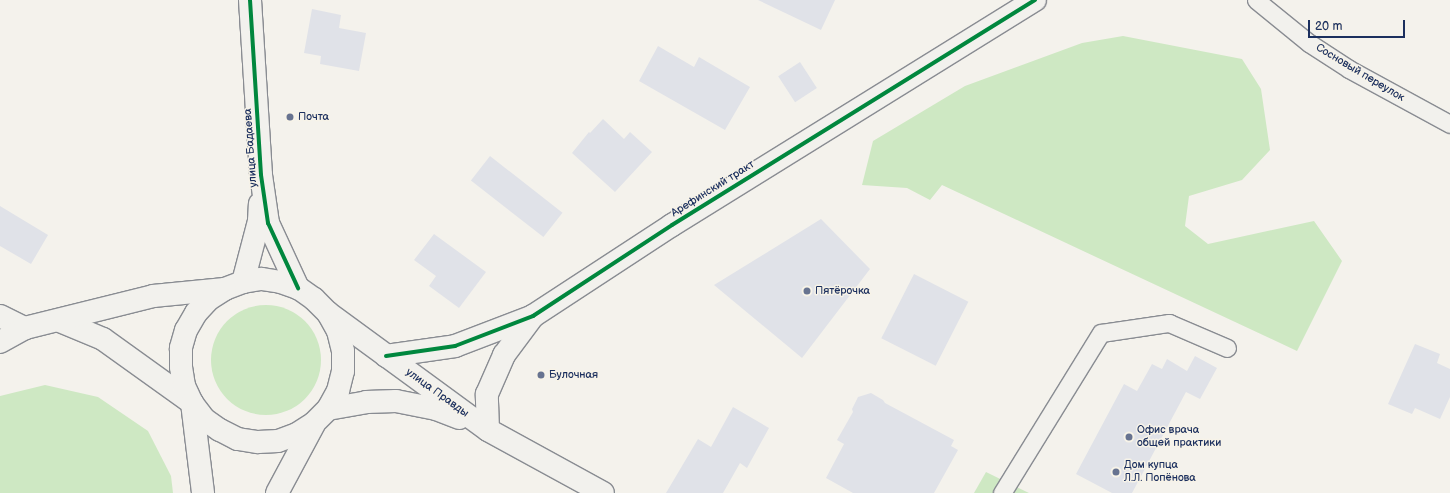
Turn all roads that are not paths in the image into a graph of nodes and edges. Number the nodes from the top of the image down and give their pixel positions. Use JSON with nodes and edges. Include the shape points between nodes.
{"nodes":[{"id":1,"x":250,"y":0,"type":"edge"},
{"id":2,"x":1035,"y":0,"type":"edge"},
{"id":3,"x":1256,"y":0,"type":"edge"},
{"id":4,"x":1450,"y":124,"type":"edge"},
{"id":5,"x":261,"y":175,"type":"junction"},
{"id":6,"x":234,"y":285,"type":"junction"},
{"id":7,"x":298,"y":288,"type":"junction"},
{"id":8,"x":328,"y":313,"type":"junction"},
{"id":9,"x":0,"y":316,"type":"edge"},
{"id":10,"x":533,"y":316,"type":"junction"},
{"id":11,"x":60,"y":320,"type":"junction"},
{"id":12,"x":25,"y":328,"type":"junction"},
{"id":13,"x":0,"y":342,"type":"edge"},
{"id":14,"x":1227,"y":348,"type":"dead end"},
{"id":15,"x":386,"y":356,"type":"junction"},
{"id":16,"x":192,"y":403,"type":"junction"},
{"id":17,"x":321,"y":416,"type":"junction"},
{"id":18,"x":488,"y":430,"type":"junction"},
{"id":19,"x":203,"y":493,"type":"edge"},
{"id":20,"x":277,"y":493,"type":"edge"},
{"id":21,"x":603,"y":493,"type":"edge"},
{"id":22,"x":1002,"y":493,"type":"edge"}],
"edges":[{"from":1,"to":5,"type":"street","name":"улица Бадаева"},
{"from":2,"to":10,"type":"street","name":"Арефинский тракт","via":[[672,225]]},
{"from":3,"to":4,"type":"lane","name":"Сосновый переулок","via":[[1309,43],[1349,69]]},
{"from":5,"to":6,"type":"street","name":"улица Бадаева","via":[[260,221]]},
{"from":5,"to":7,"type":"street","name":"улица Бадаева","via":[[268,223]]},
{"from":6,"to":7,"type":"street","via":[[261,279]]},
{"from":6,"to":11,"type":"street","via":[[154,296]]},
{"from":6,"to":16,"type":"street","via":[[209,300],[196,313],[186,330],[181,348],[181,367],[184,386]]},
{"from":7,"to":8,"type":"street"},
{"from":8,"to":15,"type":"street","name":"улица Правды"},
{"from":8,"to":17,"type":"street","via":[[340,338],[343,371],[338,391]]},
{"from":9,"to":12,"type":"street"},
{"from":10,"to":15,"type":"street","name":"Арефинский тракт","via":[[455,346]]},
{"from":10,"to":18,"type":"street","via":[[504,355],[488,394]]},
{"from":11,"to":12,"type":"street"},
{"from":11,"to":16,"type":"street","via":[[103,339]]},
{"from":12,"to":13,"type":"street"},
{"from":14,"to":22,"type":"lane","via":[[1169,323],[1101,333]]},
{"from":15,"to":18,"type":"street","name":"улица Правды"},
{"from":16,"to":17,"type":"street","via":[[204,419],[220,430],[238,439],[258,442],[278,441],[297,434]]},
{"from":16,"to":19,"type":"street"},
{"from":17,"to":18,"type":"street","name":"улица Правды","via":[[366,402],[396,401],[436,408]]},
{"from":17,"to":20,"type":"street"},
{"from":18,"to":21,"type":"street","name":"улица Правды"}]}
